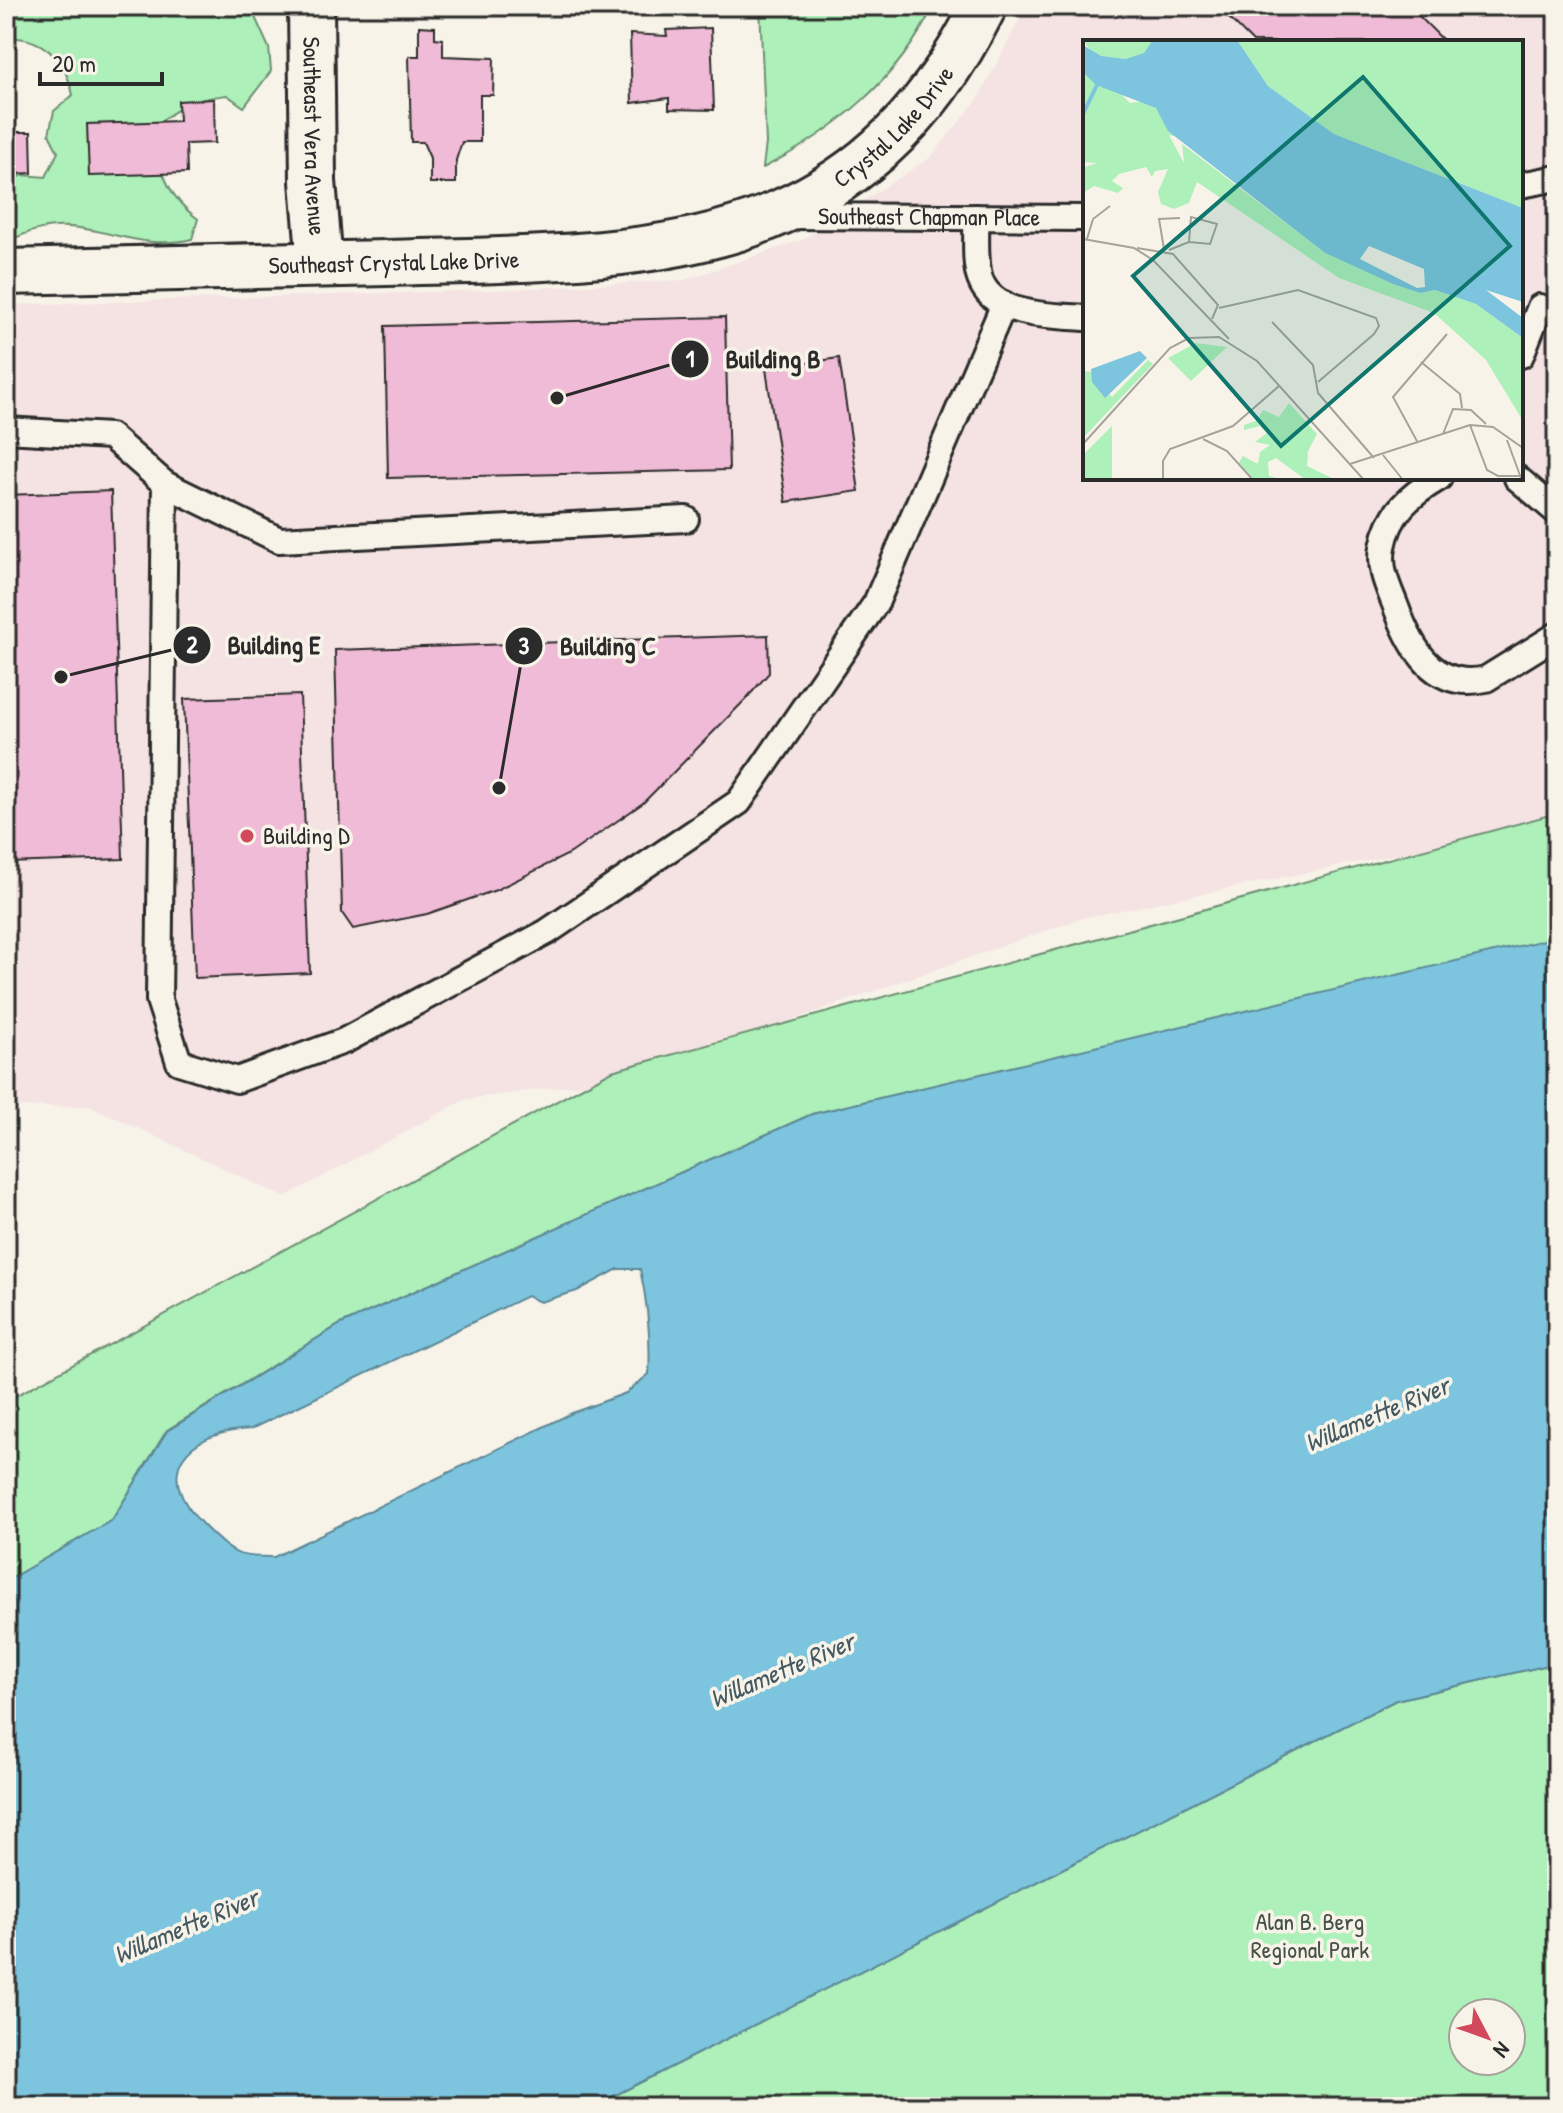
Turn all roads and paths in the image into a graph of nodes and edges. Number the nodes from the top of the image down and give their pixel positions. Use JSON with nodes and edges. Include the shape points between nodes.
{"nodes":[{"id":1,"x":311,"y":6,"type":"edge"},
{"id":2,"x":984,"y":6,"type":"edge"},
{"id":3,"x":1557,"y":178,"type":"edge"},
{"id":4,"x":1523,"y":185,"type":"edge"},
{"id":5,"x":775,"y":216,"type":"junction"},
{"id":6,"x":976,"y":217,"type":"junction"},
{"id":7,"x":1083,"y":218,"type":"edge"},
{"id":8,"x":320,"y":264,"type":"junction"},
{"id":9,"x":6,"y":272,"type":"edge"},
{"id":10,"x":1539,"y":303,"type":"edge"},
{"id":11,"x":1004,"y":304,"type":"junction"},
{"id":12,"x":1083,"y":318,"type":"edge"},
{"id":13,"x":1523,"y":349,"type":"edge"},
{"id":14,"x":6,"y":430,"type":"edge"},
{"id":15,"x":1436,"y":480,"type":"edge"},
{"id":16,"x":1519,"y":480,"type":"edge"},
{"id":17,"x":165,"y":484,"type":"junction"},
{"id":18,"x":1557,"y":512,"type":"edge"},
{"id":19,"x":686,"y":519,"type":"dead end"},
{"id":20,"x":1557,"y":635,"type":"edge"}],
"edges":[{"from":1,"to":8,"type":"street","name":"Southeast Vera Avenue","via":[[313,181]]},
{"from":2,"to":5,"type":"street","name":"Crystal Lake Drive","via":[[948,70],[904,125],[853,172]]},
{"from":3,"to":4,"type":"lane"},
{"from":5,"to":6,"type":"lane","name":"Southeast Chapman Place"},
{"from":5,"to":8,"type":"street","name":"Southeast Crystal Lake Drive","via":[[724,235],[660,249],[555,258]]},
{"from":6,"to":7,"type":"lane","name":"Southeast Chapman Place"},
{"from":6,"to":11,"type":"lane","via":[[979,278],[990,296]]},
{"from":8,"to":9,"type":"street","name":"Southeast Crystal Lake Drive"},
{"from":10,"to":13,"type":"lane"},
{"from":11,"to":12,"type":"lane","via":[[1025,312]]},
{"from":11,"to":17,"type":"lane","via":[[876,603],[739,802],[547,932],[344,1041],[237,1080],[179,1062],[159,1000]]},
{"from":14,"to":17,"type":"lane","via":[[110,436]]},
{"from":15,"to":20,"type":"lane","via":[[1408,496],[1393,520],[1381,569],[1408,641],[1421,659],[1454,680],[1474,682]]},
{"from":16,"to":18,"type":"lane"},
{"from":17,"to":19,"type":"lane","via":[[279,540]]}]}
